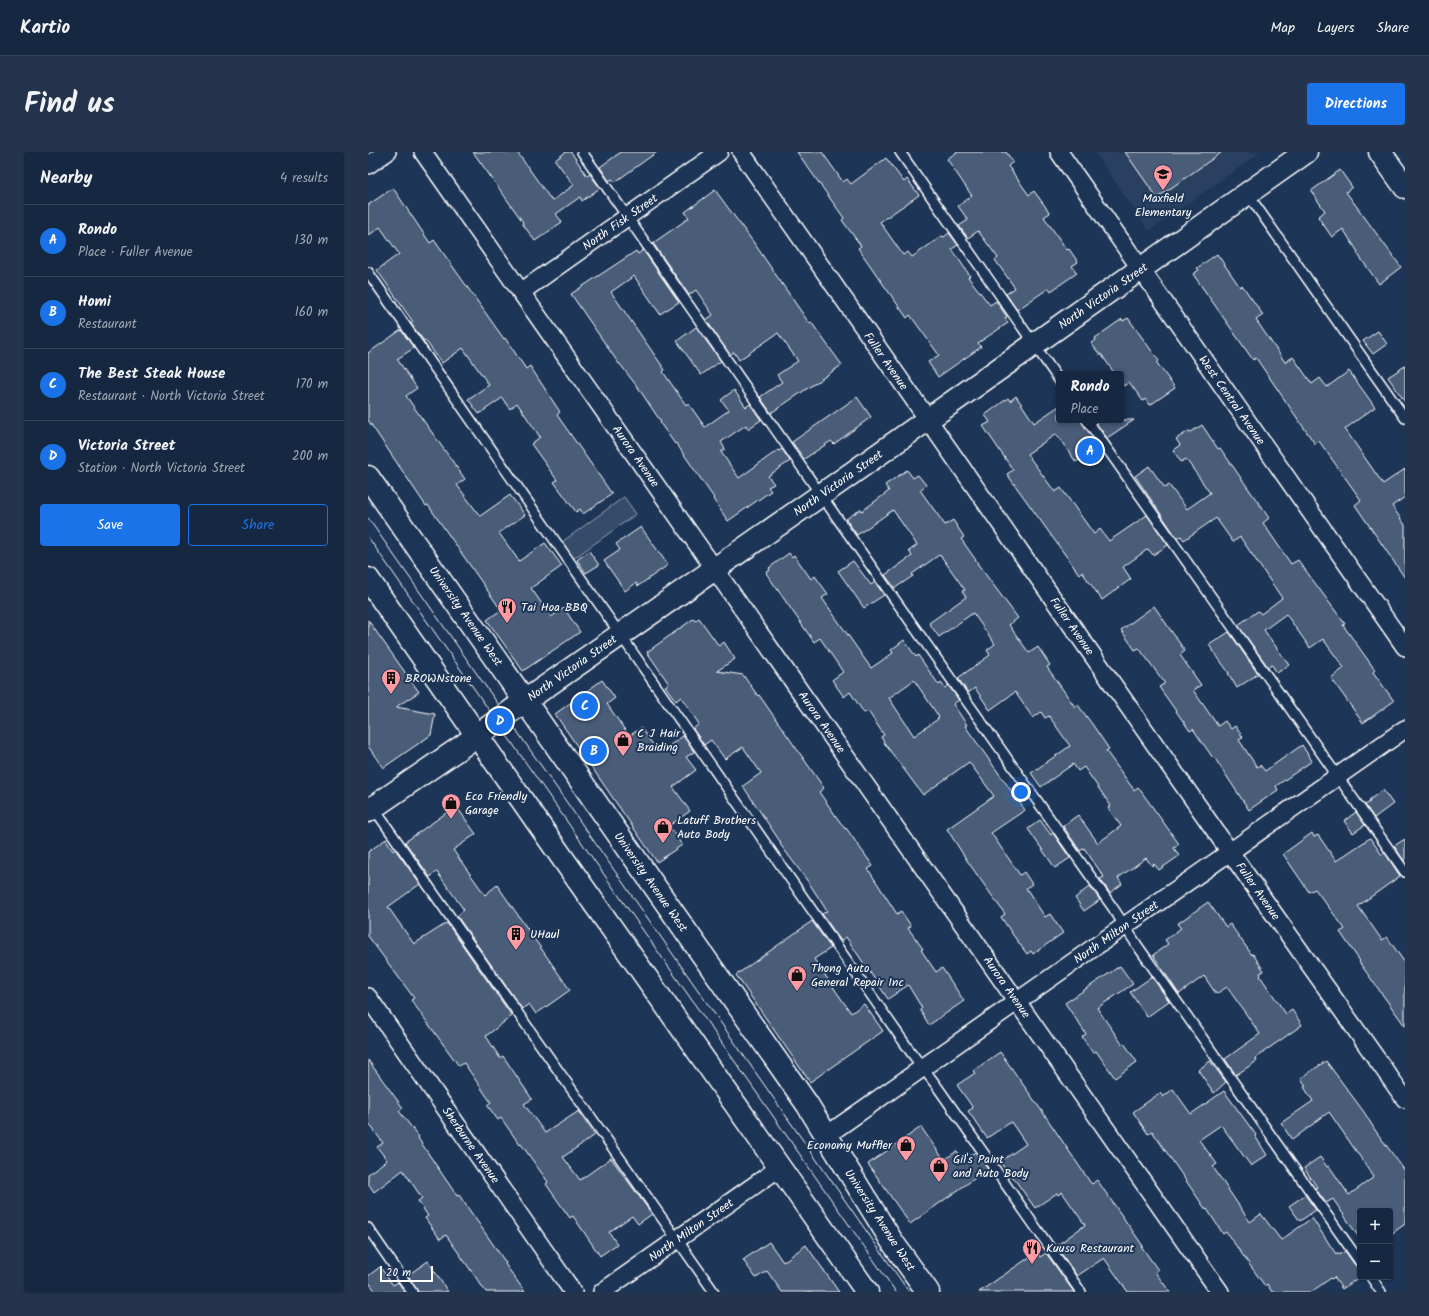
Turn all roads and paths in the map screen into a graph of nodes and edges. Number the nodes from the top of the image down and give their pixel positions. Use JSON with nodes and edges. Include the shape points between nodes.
{"nodes":[{"id":1,"x":387,"y":152,"type":"edge"},
{"id":2,"x":423,"y":152,"type":"edge"},
{"id":3,"x":582,"y":152,"type":"edge"},
{"id":4,"x":719,"y":152,"type":"edge"},
{"id":5,"x":740,"y":152,"type":"edge"},
{"id":6,"x":900,"y":152,"type":"edge"},
{"id":7,"x":1059,"y":152,"type":"edge"},
{"id":8,"x":1306,"y":152,"type":"edge"},
{"id":9,"x":1380,"y":152,"type":"edge"},
{"id":10,"x":368,"y":165,"type":"edge"},
{"id":11,"x":1405,"y":187,"type":"edge"},
{"id":12,"x":1247,"y":193,"type":"junction"},
{"id":13,"x":628,"y":216,"type":"junction"},
{"id":14,"x":1140,"y":269,"type":"junction"},
{"id":15,"x":368,"y":272,"type":"edge"},
{"id":16,"x":521,"y":292,"type":"junction"},
{"id":17,"x":1034,"y":344,"type":"junction"},
{"id":18,"x":1056,"y":376,"type":"edge"},
{"id":19,"x":1405,"y":418,"type":"edge"},
{"id":20,"x":927,"y":420,"type":"junction"},
{"id":21,"x":1089,"y":423,"type":"edge"},
{"id":22,"x":368,"y":477,"type":"edge"},
{"id":23,"x":821,"y":495,"type":"junction"},
{"id":24,"x":715,"y":569,"type":"junction"},
{"id":25,"x":368,"y":579,"type":"edge"},
{"id":26,"x":621,"y":634,"type":"junction"},
{"id":27,"x":1405,"y":647,"type":"edge"},
{"id":28,"x":525,"y":701,"type":"junction"},
{"id":29,"x":1405,"y":729,"type":"edge"},
{"id":30,"x":477,"y":735,"type":"junction"},
{"id":31,"x":1338,"y":777,"type":"junction"},
{"id":32,"x":370,"y":806,"type":"edge"},
{"id":33,"x":1230,"y":852,"type":"junction"},
{"id":34,"x":1405,"y":872,"type":"edge"},
{"id":35,"x":1124,"y":926,"type":"junction"},
{"id":36,"x":368,"y":997,"type":"edge"},
{"id":37,"x":1017,"y":1002,"type":"junction"},
{"id":38,"x":922,"y":1067,"type":"junction"},
{"id":39,"x":1405,"y":1099,"type":"edge"},
{"id":40,"x":827,"y":1135,"type":"junction"},
{"id":41,"x":780,"y":1168,"type":"junction"},
{"id":42,"x":368,"y":1228,"type":"edge"},
{"id":43,"x":677,"y":1240,"type":"junction"},
{"id":44,"x":1357,"y":1258,"type":"edge"},
{"id":45,"x":1373,"y":1280,"type":"edge"},
{"id":46,"x":412,"y":1292,"type":"edge"},
{"id":47,"x":573,"y":1292,"type":"edge"},
{"id":48,"x":602,"y":1292,"type":"edge"},
{"id":49,"x":714,"y":1292,"type":"edge"},
{"id":50,"x":867,"y":1292,"type":"edge"},
{"id":51,"x":928,"y":1292,"type":"edge"},
{"id":52,"x":1081,"y":1292,"type":"edge"},
{"id":53,"x":1220,"y":1292,"type":"edge"},
{"id":54,"x":1381,"y":1292,"type":"edge"}],
"edges":[{"from":1,"to":10,"type":"street"},
{"from":2,"to":16,"type":"street","name":"Aurora Avenue"},
{"from":3,"to":13,"type":"lane"},
{"from":4,"to":13,"type":"street","name":"North Fisk Street"},
{"from":5,"to":20,"type":"street","name":"Fuller Avenue"},
{"from":6,"to":17,"type":"lane"},
{"from":7,"to":14,"type":"street","name":"West Central Avenue"},
{"from":8,"to":12,"type":"main road","name":"North Victoria Street"},
{"from":9,"to":11,"type":"main road"},
{"from":12,"to":14,"type":"main road","name":"North Victoria Street"},
{"from":12,"to":19,"type":"lane"},
{"from":13,"to":16,"type":"street","name":"North Fisk Street"},
{"from":13,"to":23,"type":"lane"},
{"from":14,"to":17,"type":"main road","name":"North Victoria Street"},
{"from":14,"to":27,"type":"street","name":"West Central Avenue"},
{"from":15,"to":26,"type":"lane"},
{"from":16,"to":24,"type":"street","name":"Aurora Avenue"},
{"from":17,"to":18,"type":"lane"},
{"from":17,"to":20,"type":"main road","name":"North Victoria Street"},
{"from":20,"to":23,"type":"main road","name":"North Victoria Street"},
{"from":20,"to":33,"type":"street","name":"Fuller Avenue"},
{"from":21,"to":31,"type":"lane"},
{"from":22,"to":28,"type":"main road","name":"University Avenue West"},
{"from":23,"to":24,"type":"main road","name":"North Victoria Street"},
{"from":23,"to":35,"type":"lane"},
{"from":24,"to":26,"type":"main road","name":"North Victoria Street"},
{"from":24,"to":37,"type":"street","name":"Aurora Avenue"},
{"from":25,"to":30,"type":"main road"},
{"from":26,"to":28,"type":"main road","name":"North Victoria Street"},
{"from":26,"to":38,"type":"lane"},
{"from":28,"to":30,"type":"main road","name":"North Victoria Street"},
{"from":28,"to":40,"type":"main road","name":"University Avenue West"},
{"from":29,"to":31,"type":"street","name":"North Milton Street"},
{"from":30,"to":32,"type":"main road","name":"North Victoria Street"},
{"from":30,"to":41,"type":"main road"},
{"from":31,"to":33,"type":"street","name":"North Milton Street"},
{"from":31,"to":34,"type":"lane"},
{"from":32,"to":43,"type":"lane"},
{"from":33,"to":35,"type":"street","name":"North Milton Street"},
{"from":33,"to":39,"type":"street","name":"Fuller Avenue"},
{"from":35,"to":37,"type":"street","name":"North Milton Street"},
{"from":35,"to":44,"type":"lane"},
{"from":36,"to":47,"type":"street","name":"Sherburne Avenue"},
{"from":37,"to":38,"type":"street","name":"North Milton Street"},
{"from":37,"to":53,"type":"street","name":"Aurora Avenue"},
{"from":38,"to":40,"type":"street","name":"North Milton Street"},
{"from":38,"to":52,"type":"lane"},
{"from":40,"to":51,"type":"main road","name":"University Avenue West","via":[[893,1243]]},
{"from":41,"to":43,"type":"street","name":"North Milton Street"},
{"from":41,"to":50,"type":"main road"},
{"from":42,"to":46,"type":"lane"},
{"from":43,"to":48,"type":"street","name":"North Milton Street"},
{"from":43,"to":49,"type":"lane"},
{"from":45,"to":54,"type":"lane"}]}
